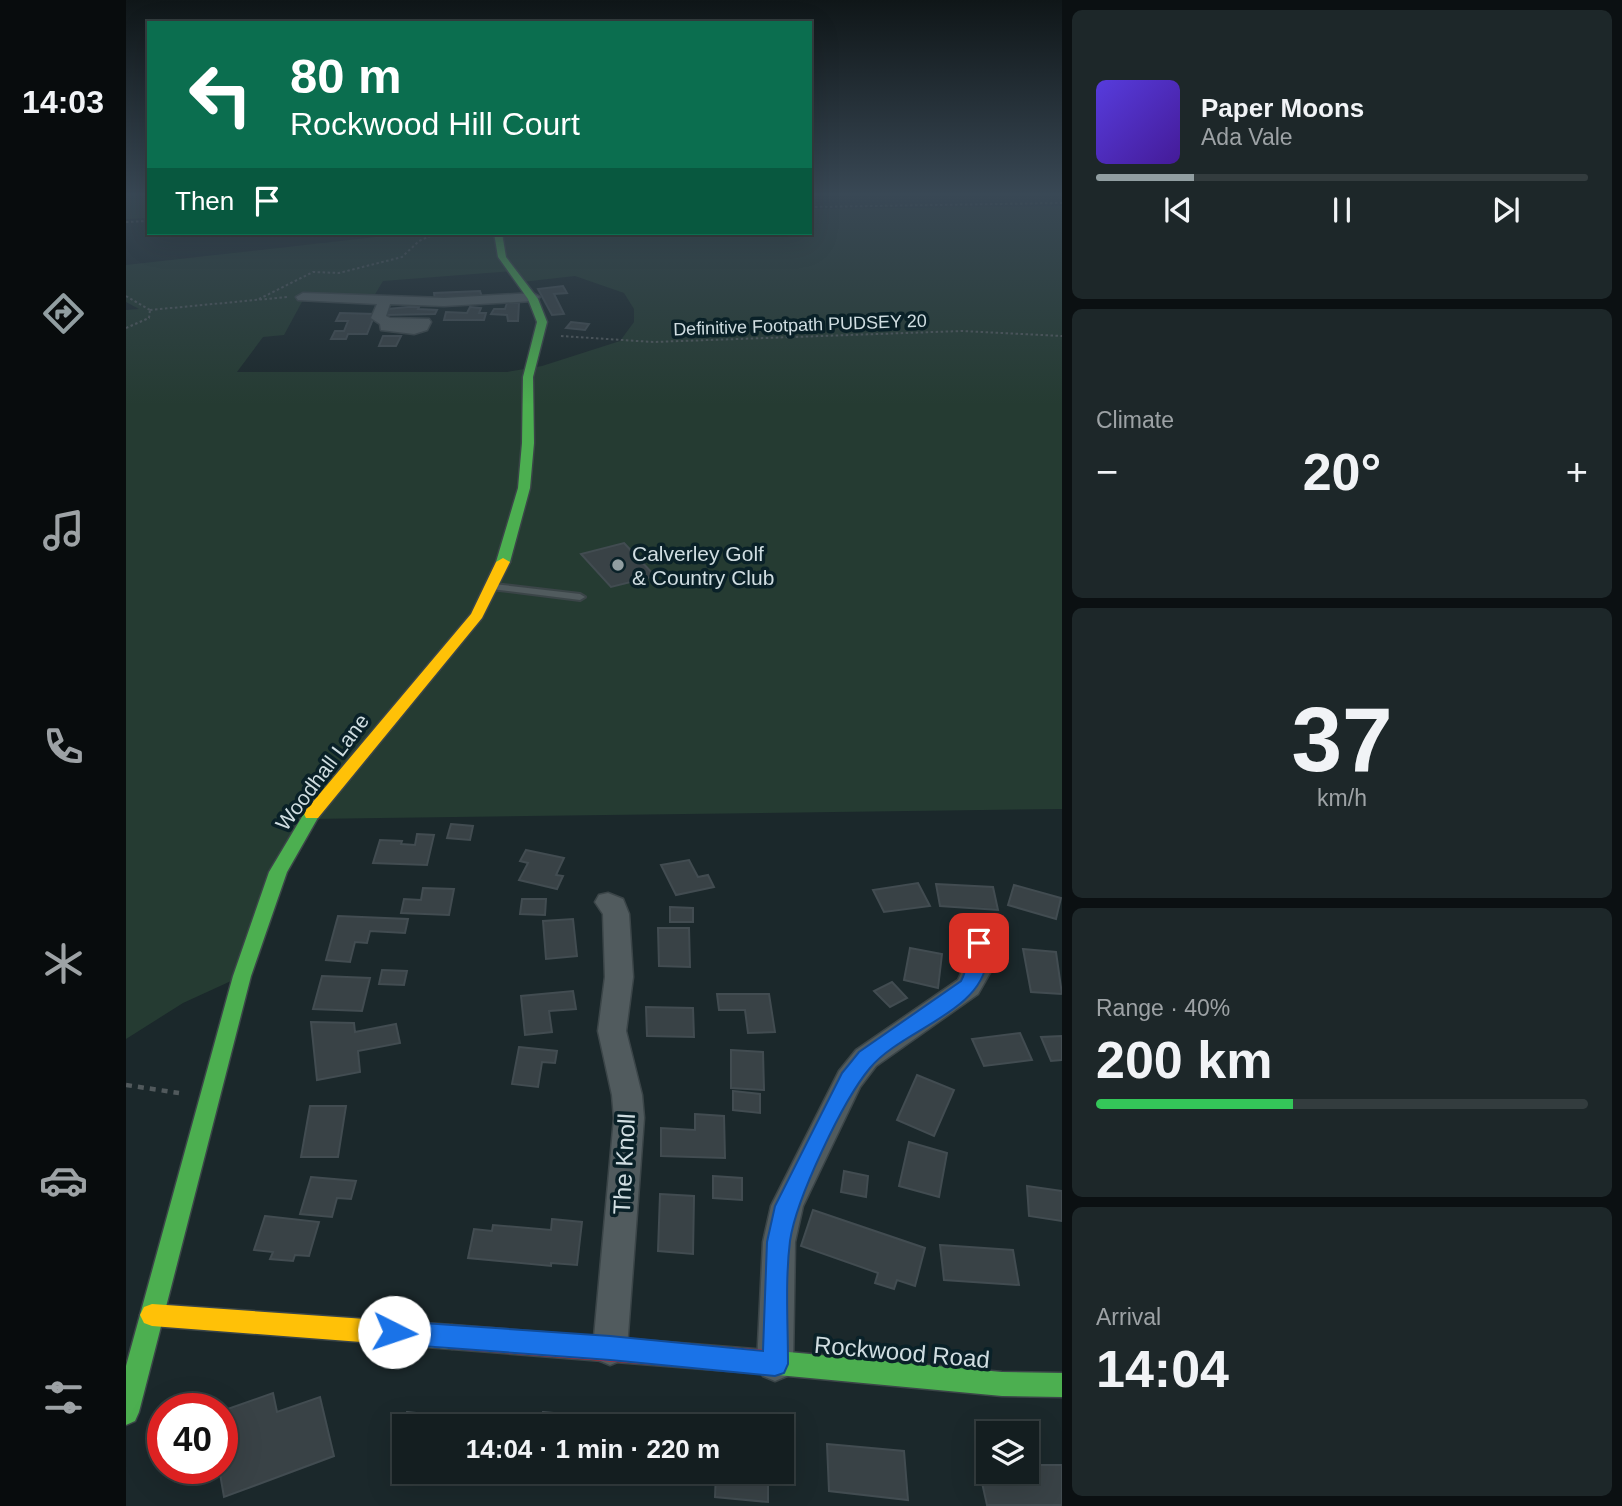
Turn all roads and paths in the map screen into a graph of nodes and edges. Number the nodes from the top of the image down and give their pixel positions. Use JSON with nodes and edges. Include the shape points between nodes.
{"nodes":[{"id":1,"x":373,"y":264,"type":"edge"},
{"id":2,"x":508,"y":264,"type":"edge"},
{"id":3,"x":126,"y":296,"type":"edge"},
{"id":4,"x":303,"y":296,"type":"joint"},
{"id":5,"x":533,"y":297,"type":"junction"},
{"id":6,"x":259,"y":299,"type":"junction"},
{"id":7,"x":385,"y":301,"type":"junction"},
{"id":8,"x":150,"y":310,"type":"junction"},
{"id":9,"x":388,"y":322,"type":"dead end"},
{"id":10,"x":126,"y":328,"type":"edge"},
{"id":11,"x":539,"y":334,"type":"junction"},
{"id":12,"x":1062,"y":336,"type":"edge"},
{"id":13,"x":494,"y":587,"type":"junction"},
{"id":14,"x":580,"y":597,"type":"dead end"},
{"id":15,"x":608,"y":902,"type":"dead end"},
{"id":16,"x":979,"y":943,"type":"dead end"},
{"id":17,"x":126,"y":1085,"type":"edge"},
{"id":18,"x":211,"y":1097,"type":"junction"},
{"id":19,"x":152,"y":1315,"type":"junction"},
{"id":20,"x":610,"y":1348,"type":"junction"},
{"id":21,"x":775,"y":1364,"type":"junction"},
{"id":22,"x":1062,"y":1385,"type":"edge"},
{"id":23,"x":126,"y":1412,"type":"edge"}],
"edges":[{"from":1,"to":6,"type":"path","via":[[339,273],[313,272]]},
{"from":2,"to":5,"type":"street","name":"Woodhall Lane"},
{"from":3,"to":8,"type":"path"},
{"from":4,"to":6,"type":"path"},
{"from":4,"to":7,"type":"street"},
{"from":5,"to":7,"type":"street"},
{"from":5,"to":11,"type":"street","name":"Woodhall Lane","via":[[542,324]]},
{"from":6,"to":8,"type":"path"},
{"from":7,"to":9,"type":"street","via":[[379,318]]},
{"from":8,"to":10,"type":"path","via":[[149,318]]},
{"from":11,"to":12,"type":"path","name":"Definitive Footpath PUDSEY 20","via":[[652,343],[1018,330]]},
{"from":11,"to":13,"type":"street","name":"Woodhall Lane","via":[[529,368],[527,478]]},
{"from":13,"to":14,"type":"lane"},
{"from":13,"to":18,"type":"street","name":"Woodhall Lane","via":[[450,649],[308,819],[278,872],[243,976]]},
{"from":15,"to":20,"type":"street","name":"The Knoll","via":[[616,914],[619,977],[612,1031],[629,1118]]},
{"from":16,"to":21,"type":"street","via":[[977,971],[968,987],[866,1058],[849,1079],[799,1180],[779,1242]]},
{"from":17,"to":18,"type":"path"},
{"from":18,"to":19,"type":"street","name":"Woodhall Lane"},
{"from":19,"to":20,"type":"street","name":"Rockwood Road"},
{"from":19,"to":23,"type":"street","name":"Woodhall Lane"},
{"from":20,"to":21,"type":"street","name":"Rockwood Road"},
{"from":21,"to":22,"type":"street","name":"Rockwood Road"}]}
